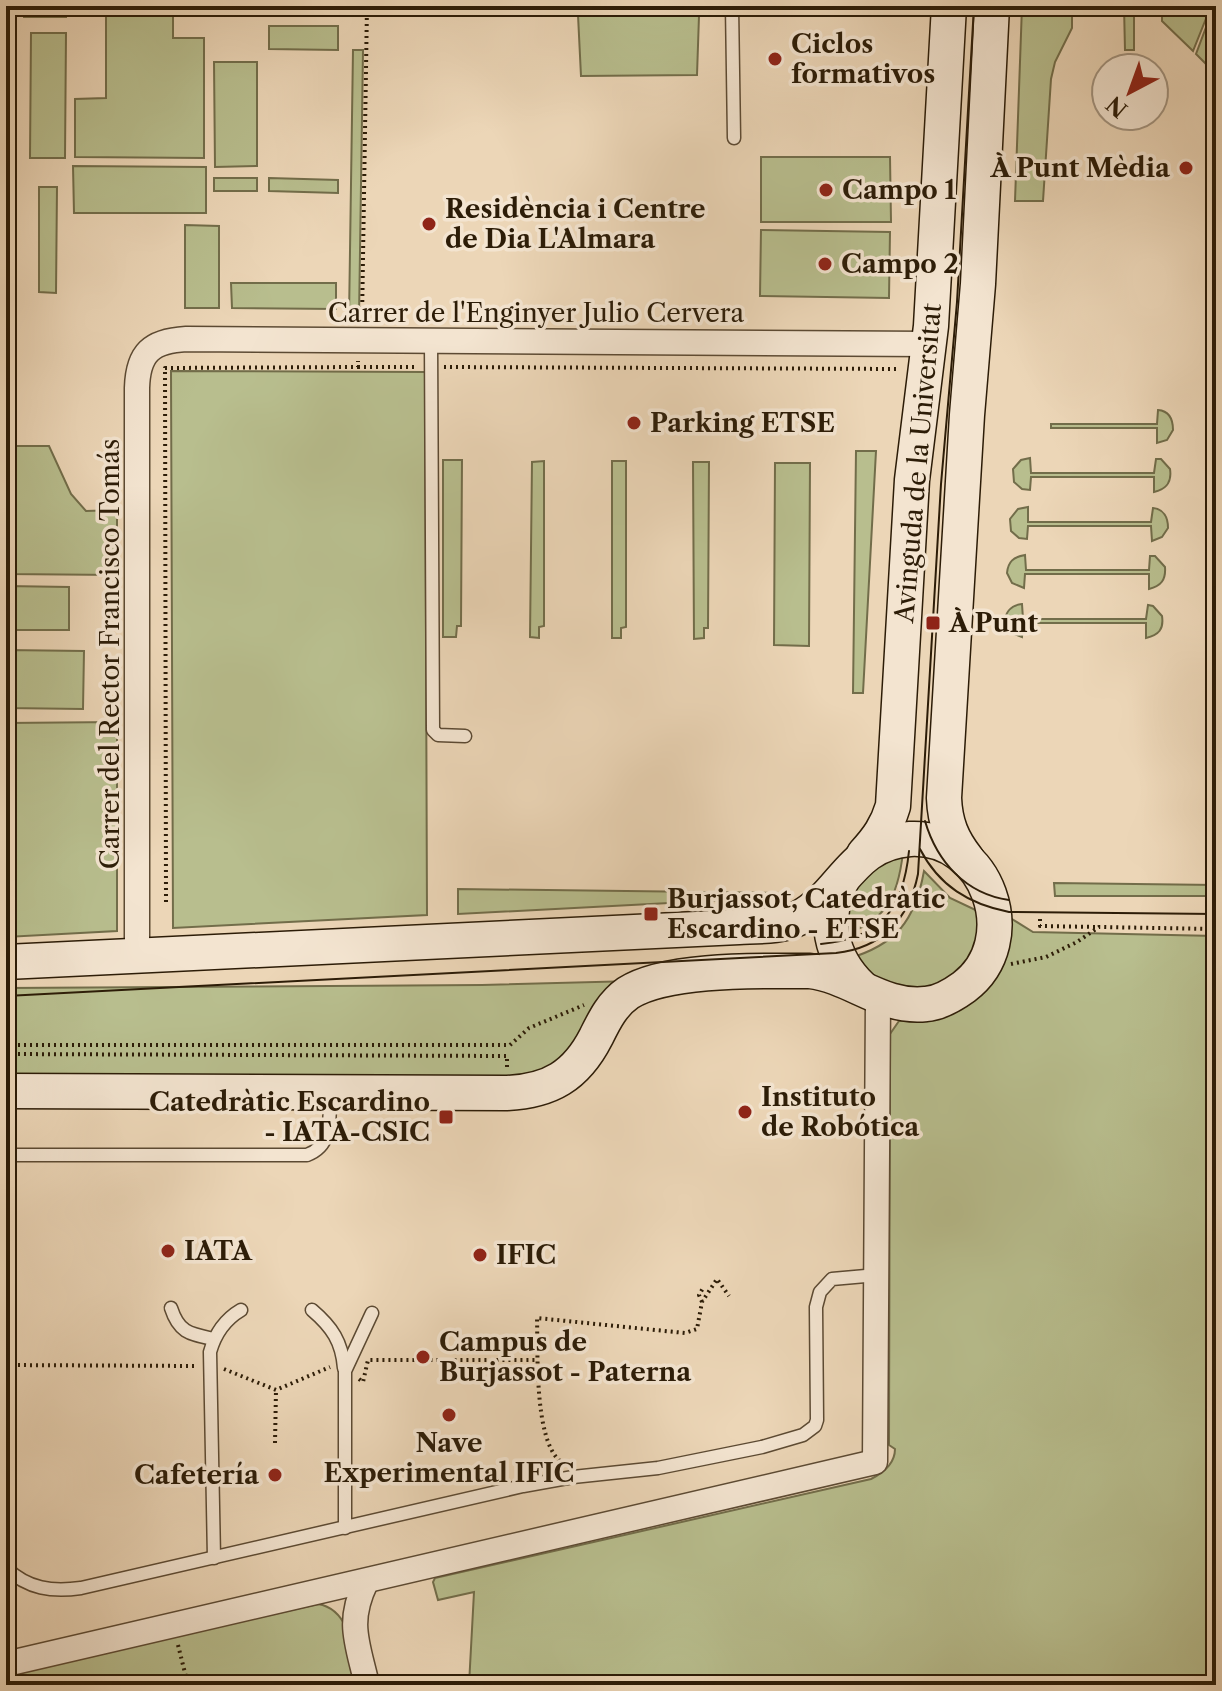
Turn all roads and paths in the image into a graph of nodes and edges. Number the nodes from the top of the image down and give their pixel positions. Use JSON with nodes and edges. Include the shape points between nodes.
{"nodes":[{"id":1,"x":367,"y":6,"type":"edge"},
{"id":2,"x":732,"y":6,"type":"edge"},
{"id":3,"x":949,"y":6,"type":"edge"},
{"id":4,"x":992,"y":6,"type":"edge"},
{"id":5,"x":734,"y":138,"type":"dead end"},
{"id":6,"x":360,"y":341,"type":"junction"},
{"id":7,"x":431,"y":341,"type":"junction"},
{"id":8,"x":146,"y":354,"type":"joint"},
{"id":9,"x":927,"y":357,"type":"junction"},
{"id":10,"x":358,"y":367,"type":"junction"},
{"id":11,"x":432,"y":367,"type":"junction"},
{"id":12,"x":465,"y":736,"type":"dead end"},
{"id":13,"x":967,"y":859,"type":"junction"},
{"id":14,"x":851,"y":868,"type":"junction"},
{"id":15,"x":166,"y":902,"type":"dead end"},
{"id":16,"x":1040,"y":919,"type":"dead end"},
{"id":17,"x":1099,"y":927,"type":"junction"},
{"id":18,"x":1216,"y":929,"type":"edge"},
{"id":19,"x":1077,"y":942,"type":"dead end"},
{"id":20,"x":137,"y":956,"type":"junction"},
{"id":21,"x":6,"y":962,"type":"edge"},
{"id":22,"x":872,"y":994,"type":"junction"},
{"id":23,"x":585,"y":1005,"type":"dead end"},
{"id":24,"x":6,"y":1045,"type":"edge"},
{"id":25,"x":6,"y":1054,"type":"edge"},
{"id":26,"x":507,"y":1081,"type":"dead end"},
{"id":27,"x":6,"y":1091,"type":"edge"},
{"id":28,"x":330,"y":1091,"type":"junction"},
{"id":29,"x":6,"y":1155,"type":"edge"},
{"id":30,"x":877,"y":1275,"type":"junction"},
{"id":31,"x":703,"y":1288,"type":"dead end"},
{"id":32,"x":729,"y":1296,"type":"dead end"},
{"id":33,"x":702,"y":1302,"type":"junction"},
{"id":34,"x":171,"y":1308,"type":"dead end"},
{"id":35,"x":241,"y":1310,"type":"dead end"},
{"id":36,"x":312,"y":1310,"type":"dead end"},
{"id":37,"x":372,"y":1313,"type":"dead end"},
{"id":38,"x":214,"y":1339,"type":"junction"},
{"id":39,"x":538,"y":1360,"type":"junction"},
{"id":40,"x":6,"y":1365,"type":"edge"},
{"id":41,"x":210,"y":1366,"type":"junction"},
{"id":42,"x":345,"y":1371,"type":"junction"},
{"id":43,"x":276,"y":1390,"type":"junction"},
{"id":44,"x":275,"y":1443,"type":"dead end"},
{"id":45,"x":560,"y":1461,"type":"dead end"},
{"id":46,"x":345,"y":1528,"type":"junction"},
{"id":47,"x":214,"y":1558,"type":"junction"},
{"id":48,"x":6,"y":1568,"type":"edge"},
{"id":49,"x":366,"y":1582,"type":"junction"},
{"id":50,"x":316,"y":1593,"type":"junction"},
{"id":51,"x":353,"y":1626,"type":"junction"},
{"id":52,"x":178,"y":1644,"type":"dead end"},
{"id":53,"x":6,"y":1664,"type":"edge"},
{"id":54,"x":188,"y":1685,"type":"edge"},
{"id":55,"x":367,"y":1685,"type":"edge"}],
"edges":[{"from":1,"to":6,"type":"path"},
{"from":2,"to":5,"type":"lane"},
{"from":3,"to":9,"type":"street","name":"Avinguda de la Universitat"},
{"from":4,"to":13,"type":"street","name":"Avinguda de la Universitat","via":[[944,798],[950,832]]},
{"from":6,"to":7,"type":"street","name":"Carrer de l'Enginyer Julio Cervera"},
{"from":6,"to":8,"type":"street","name":"Carrer de l'Enginyer Julio Cervera","via":[[171,340]]},
{"from":6,"to":10,"type":"path"},
{"from":7,"to":9,"type":"street","name":"Carrer de l'Enginyer Julio Cervera"},
{"from":7,"to":11,"type":"lane"},
{"from":8,"to":20,"type":"street","name":"Carrer del Rector Francisco Tomás","via":[[137,388]]},
{"from":9,"to":11,"type":"path"},
{"from":9,"to":14,"type":"street","name":"Avinguda de la Universitat","via":[[912,480],[893,806],[881,834]]},
{"from":10,"to":11,"type":"path"},
{"from":10,"to":15,"type":"path","via":[[165,368]]},
{"from":11,"to":12,"type":"lane","via":[[433,730]]},
{"from":13,"to":14,"type":"street","via":[[949,847],[910,839],[876,847]]},
{"from":13,"to":22,"type":"street","via":[[982,876],[995,909],[988,959],[973,980],[929,1004],[903,1005]]},
{"from":14,"to":20,"type":"street","via":[[810,910],[787,923]]},
{"from":14,"to":22,"type":"street","via":[[834,895],[832,938],[848,974]]},
{"from":16,"to":17,"type":"path","via":[[1040,926]]},
{"from":17,"to":18,"type":"path"},
{"from":17,"to":19,"type":"path"},
{"from":20,"to":21,"type":"street"},
{"from":22,"to":28,"type":"street","via":[[828,973],[810,971],[654,981],[613,1006],[581,1060],[546,1088],[507,1093]]},
{"from":22,"to":30,"type":"street"},
{"from":23,"to":24,"type":"path","via":[[529,1028],[510,1045]]},
{"from":25,"to":26,"type":"path","via":[[507,1056]]},
{"from":27,"to":28,"type":"street"},
{"from":28,"to":29,"type":"lane","via":[[326,1139],[307,1155]]},
{"from":30,"to":46,"type":"lane","via":[[832,1279],[820,1292],[817,1420],[803,1435],[705,1460],[550,1481]]},
{"from":30,"to":49,"type":"street","via":[[875,1462]]},
{"from":31,"to":33,"type":"path"},
{"from":32,"to":33,"type":"path","via":[[717,1279]]},
{"from":33,"to":39,"type":"path","via":[[697,1329],[685,1333],[537,1318]]},
{"from":34,"to":38,"type":"lane","via":[[176,1324],[190,1334]]},
{"from":35,"to":38,"type":"lane"},
{"from":36,"to":42,"type":"lane","via":[[339,1339]]},
{"from":37,"to":42,"type":"lane"},
{"from":38,"to":41,"type":"lane"},
{"from":39,"to":42,"type":"path","via":[[368,1360],[363,1382]]},
{"from":39,"to":45,"type":"path","via":[[541,1414],[550,1451]]},
{"from":40,"to":41,"type":"path"},
{"from":41,"to":43,"type":"path"},
{"from":41,"to":47,"type":"lane"},
{"from":42,"to":43,"type":"path","via":[[333,1365]]},
{"from":42,"to":46,"type":"lane"},
{"from":43,"to":44,"type":"path"},
{"from":46,"to":47,"type":"lane"},
{"from":47,"to":48,"type":"lane","via":[[67,1590],[37,1588]]},
{"from":49,"to":50,"type":"street"},
{"from":49,"to":51,"type":"street"},
{"from":50,"to":51,"type":"street","via":[[338,1605]]},
{"from":50,"to":53,"type":"street"},
{"from":51,"to":55,"type":"street"},
{"from":52,"to":54,"type":"path"}]}
